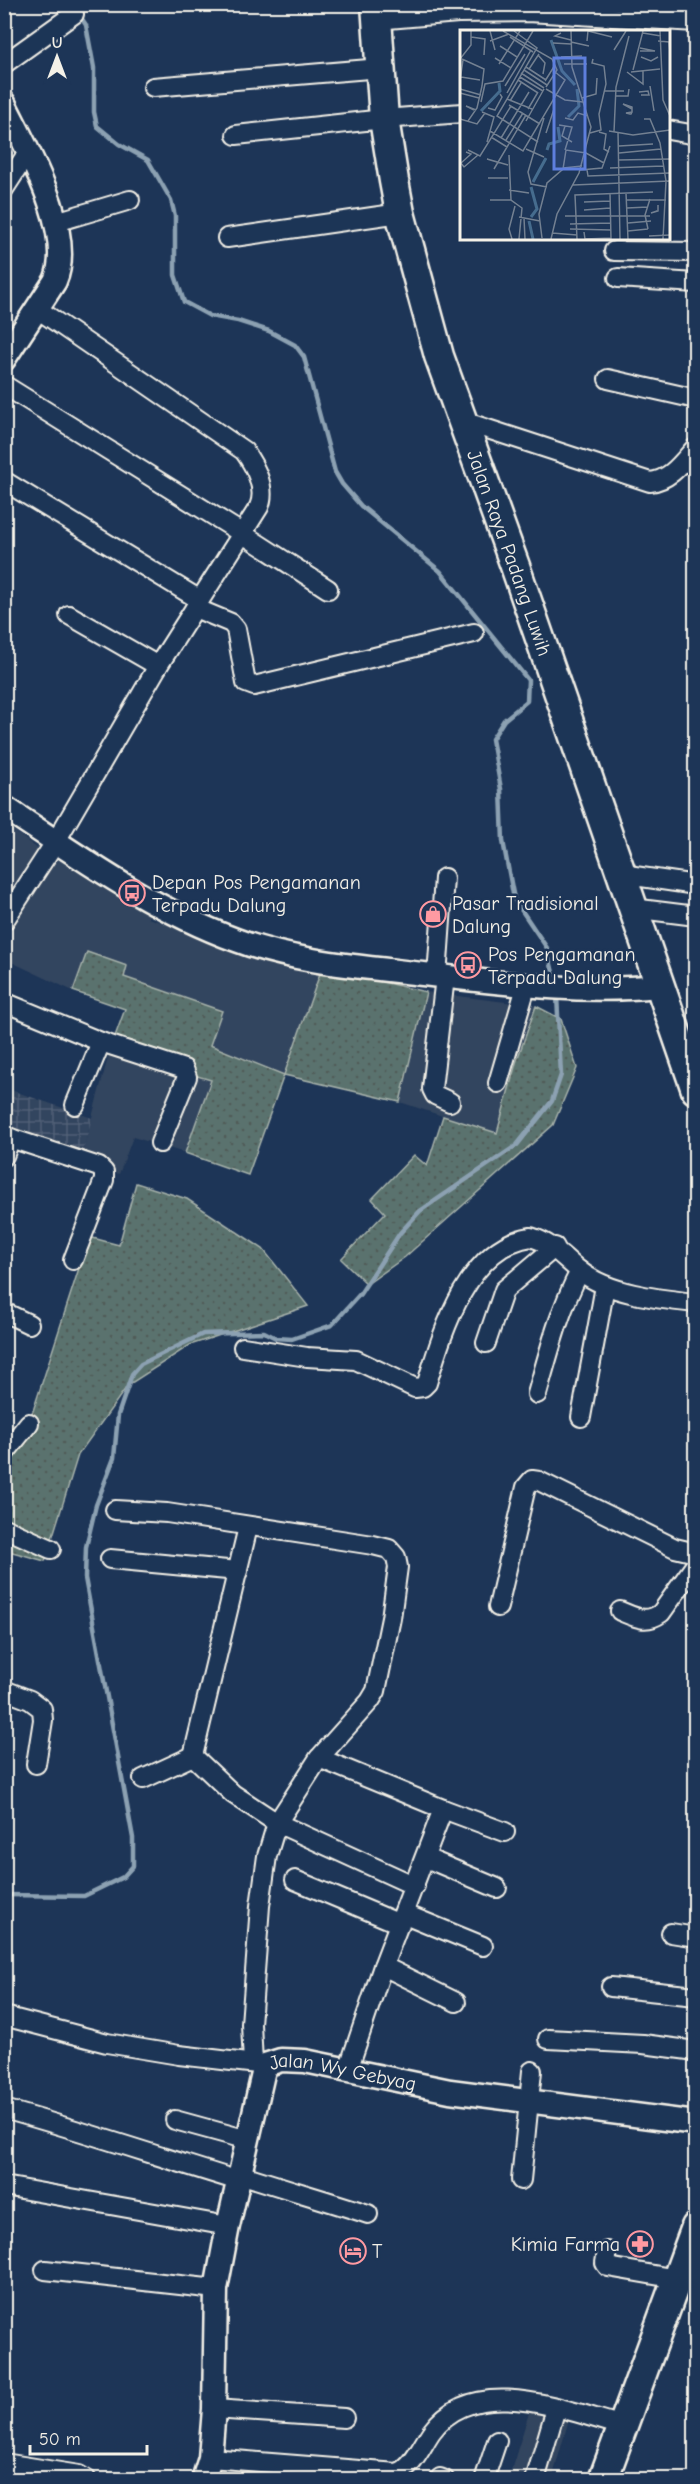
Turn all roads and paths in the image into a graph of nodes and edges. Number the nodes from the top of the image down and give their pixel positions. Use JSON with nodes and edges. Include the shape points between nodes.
{"nodes":[{"id":1,"x":376,"y":12,"type":"edge"},
{"id":2,"x":74,"y":14,"type":"dead end"},
{"id":3,"x":696,"y":22,"type":"edge"},
{"id":4,"x":611,"y":24,"type":"edge"},
{"id":5,"x":4,"y":64,"type":"edge"},
{"id":6,"x":381,"y":68,"type":"junction"},
{"id":7,"x":153,"y":87,"type":"dead end"},
{"id":8,"x":4,"y":103,"type":"edge"},
{"id":9,"x":460,"y":113,"type":"edge"},
{"id":10,"x":384,"y":118,"type":"junction"},
{"id":11,"x":670,"y":130,"type":"edge"},
{"id":12,"x":236,"y":135,"type":"dead end"},
{"id":13,"x":696,"y":135,"type":"edge"},
{"id":14,"x":28,"y":152,"type":"junction"},
{"id":15,"x":4,"y":189,"type":"edge"},
{"id":16,"x":130,"y":200,"type":"dead end"},
{"id":17,"x":400,"y":213,"type":"junction"},
{"id":18,"x":56,"y":222,"type":"junction"},
{"id":19,"x":227,"y":238,"type":"dead end"},
{"id":20,"x":614,"y":251,"type":"dead end"},
{"id":21,"x":696,"y":252,"type":"edge"},
{"id":22,"x":618,"y":278,"type":"dead end"},
{"id":23,"x":696,"y":283,"type":"edge"},
{"id":24,"x":36,"y":308,"type":"junction"},
{"id":25,"x":4,"y":359,"type":"edge"},
{"id":26,"x":608,"y":379,"type":"dead end"},
{"id":27,"x":4,"y":386,"type":"edge"},
{"id":28,"x":696,"y":399,"type":"edge"},
{"id":29,"x":463,"y":421,"type":"junction"},
{"id":30,"x":696,"y":447,"type":"edge"},
{"id":31,"x":4,"y":480,"type":"edge"},
{"id":32,"x":243,"y":534,"type":"junction"},
{"id":33,"x":328,"y":590,"type":"dead end"},
{"id":34,"x":198,"y":604,"type":"junction"},
{"id":35,"x":69,"y":615,"type":"dead end"},
{"id":36,"x":474,"y":633,"type":"dead end"},
{"id":37,"x":158,"y":666,"type":"junction"},
{"id":38,"x":4,"y":807,"type":"edge"},
{"id":39,"x":56,"y":842,"type":"junction"},
{"id":40,"x":621,"y":874,"type":"junction"},
{"id":41,"x":444,"y":878,"type":"dead end"},
{"id":42,"x":696,"y":885,"type":"edge"},
{"id":43,"x":632,"y":908,"type":"junction"},
{"id":44,"x":696,"y":916,"type":"edge"},
{"id":45,"x":4,"y":921,"type":"edge"},
{"id":46,"x":441,"y":976,"type":"junction"},
{"id":47,"x":658,"y":986,"type":"junction"},
{"id":48,"x":526,"y":987,"type":"junction"},
{"id":49,"x":4,"y":1002,"type":"edge"},
{"id":50,"x":101,"y":1042,"type":"junction"},
{"id":51,"x":687,"y":1044,"type":"edge"},
{"id":52,"x":498,"y":1083,"type":"dead end"},
{"id":53,"x":696,"y":1090,"type":"edge"},
{"id":54,"x":450,"y":1102,"type":"dead end"},
{"id":55,"x":75,"y":1105,"type":"dead end"},
{"id":56,"x":8,"y":1137,"type":"edge"},
{"id":57,"x":160,"y":1143,"type":"dead end"},
{"id":58,"x":4,"y":1156,"type":"edge"},
{"id":59,"x":555,"y":1247,"type":"junction"},
{"id":60,"x":73,"y":1260,"type":"dead end"},
{"id":61,"x":580,"y":1271,"type":"junction"},
{"id":62,"x":605,"y":1286,"type":"junction"},
{"id":63,"x":696,"y":1303,"type":"edge"},
{"id":64,"x":4,"y":1312,"type":"edge"},
{"id":65,"x":29,"y":1324,"type":"dead end"},
{"id":66,"x":486,"y":1343,"type":"dead end"},
{"id":67,"x":243,"y":1347,"type":"dead end"},
{"id":68,"x":537,"y":1394,"type":"dead end"},
{"id":69,"x":581,"y":1417,"type":"dead end"},
{"id":70,"x":29,"y":1423,"type":"dead end"},
{"id":71,"x":4,"y":1454,"type":"edge"},
{"id":72,"x":115,"y":1510,"type":"dead end"},
{"id":73,"x":248,"y":1527,"type":"junction"},
{"id":74,"x":4,"y":1528,"type":"edge"},
{"id":75,"x":51,"y":1549,"type":"dead end"},
{"id":76,"x":696,"y":1553,"type":"edge"},
{"id":77,"x":110,"y":1560,"type":"dead end"},
{"id":78,"x":696,"y":1564,"type":"edge"},
{"id":79,"x":238,"y":1571,"type":"junction"},
{"id":80,"x":498,"y":1607,"type":"dead end"},
{"id":81,"x":620,"y":1611,"type":"dead end"},
{"id":82,"x":4,"y":1690,"type":"edge"},
{"id":83,"x":193,"y":1756,"type":"junction"},
{"id":84,"x":319,"y":1758,"type":"junction"},
{"id":85,"x":36,"y":1764,"type":"dead end"},
{"id":86,"x":143,"y":1779,"type":"dead end"},
{"id":87,"x":443,"y":1809,"type":"junction"},
{"id":88,"x":277,"y":1823,"type":"junction"},
{"id":89,"x":505,"y":1832,"type":"dead end"},
{"id":90,"x":426,"y":1858,"type":"junction"},
{"id":91,"x":295,"y":1880,"type":"dead end"},
{"id":92,"x":415,"y":1886,"type":"junction"},
{"id":93,"x":497,"y":1888,"type":"dead end"},
{"id":94,"x":403,"y":1919,"type":"junction"},
{"id":95,"x":671,"y":1933,"type":"dead end"},
{"id":96,"x":696,"y":1937,"type":"edge"},
{"id":97,"x":483,"y":1946,"type":"dead end"},
{"id":98,"x":383,"y":1966,"type":"junction"},
{"id":99,"x":611,"y":1987,"type":"dead end"},
{"id":100,"x":696,"y":1996,"type":"edge"},
{"id":101,"x":456,"y":2002,"type":"dead end"},
{"id":102,"x":4,"y":2016,"type":"edge"},
{"id":103,"x":548,"y":2039,"type":"dead end"},
{"id":104,"x":696,"y":2051,"type":"edge"},
{"id":105,"x":259,"y":2064,"type":"junction"},
{"id":106,"x":348,"y":2070,"type":"junction"},
{"id":107,"x":532,"y":2071,"type":"dead end"},
{"id":108,"x":530,"y":2103,"type":"junction"},
{"id":109,"x":4,"y":2109,"type":"edge"},
{"id":110,"x":175,"y":2120,"type":"dead end"},
{"id":111,"x":696,"y":2123,"type":"edge"},
{"id":112,"x":248,"y":2140,"type":"junction"},
{"id":113,"x":239,"y":2177,"type":"junction"},
{"id":114,"x":521,"y":2180,"type":"dead end"},
{"id":115,"x":4,"y":2186,"type":"edge"},
{"id":116,"x":368,"y":2214,"type":"dead end"},
{"id":117,"x":228,"y":2226,"type":"junction"},
{"id":118,"x":696,"y":2227,"type":"edge"},
{"id":119,"x":607,"y":2250,"type":"dead end"},
{"id":120,"x":45,"y":2270,"type":"dead end"},
{"id":121,"x":677,"y":2279,"type":"junction"},
{"id":122,"x":216,"y":2289,"type":"junction"},
{"id":123,"x":556,"y":2408,"type":"junction"},
{"id":124,"x":214,"y":2409,"type":"junction"},
{"id":125,"x":344,"y":2418,"type":"dead end"},
{"id":126,"x":623,"y":2426,"type":"junction"},
{"id":127,"x":497,"y":2441,"type":"dead end"},
{"id":128,"x":4,"y":2463,"type":"edge"},
{"id":129,"x":207,"y":2469,"type":"edge"},
{"id":130,"x":87,"y":2480,"type":"edge"},
{"id":131,"x":484,"y":2480,"type":"edge"},
{"id":132,"x":535,"y":2480,"type":"edge"},
{"id":133,"x":603,"y":2480,"type":"edge"}],
"edges":[{"from":1,"to":4,"type":"street","via":[[548,12]]},
{"from":1,"to":6,"type":"main road","name":"Jalan Raya Padang Luwih"},
{"from":2,"to":5,"type":"street"},
{"from":3,"to":4,"type":"street"},
{"from":6,"to":7,"type":"street"},
{"from":6,"to":10,"type":"main road","name":"Jalan Raya Padang Luwih"},
{"from":8,"to":14,"type":"street"},
{"from":9,"to":10,"type":"street"},
{"from":10,"to":12,"type":"street"},
{"from":10,"to":17,"type":"main road","name":"Jalan Raya Padang Luwih"},
{"from":11,"to":13,"type":"street"},
{"from":14,"to":15,"type":"street"},
{"from":14,"to":18,"type":"street"},
{"from":16,"to":18,"type":"street"},
{"from":17,"to":19,"type":"street"},
{"from":17,"to":29,"type":"main road","name":"Jalan Raya Padang Luwih","via":[[439,356]]},
{"from":18,"to":24,"type":"street","via":[[60,270]]},
{"from":20,"to":21,"type":"street"},
{"from":22,"to":23,"type":"street"},
{"from":24,"to":25,"type":"street"},
{"from":24,"to":32,"type":"street","via":[[244,451],[263,496]]},
{"from":26,"to":28,"type":"street"},
{"from":27,"to":32,"type":"street"},
{"from":29,"to":30,"type":"street","via":[[651,482],[669,476]]},
{"from":29,"to":40,"type":"main road","name":"Jalan Raya Padang Luwih"},
{"from":31,"to":34,"type":"street"},
{"from":32,"to":33,"type":"street"},
{"from":32,"to":34,"type":"street"},
{"from":34,"to":36,"type":"street","via":[[236,629],[246,682],[254,686]]},
{"from":34,"to":37,"type":"street"},
{"from":35,"to":37,"type":"street"},
{"from":37,"to":39,"type":"street"},
{"from":38,"to":39,"type":"street"},
{"from":39,"to":45,"type":"street"},
{"from":39,"to":46,"type":"street","via":[[134,890],[238,941],[343,965]]},
{"from":40,"to":42,"type":"street"},
{"from":40,"to":43,"type":"main road","name":"Jalan Raya Padang Luwih"},
{"from":41,"to":46,"type":"street"},
{"from":43,"to":44,"type":"street"},
{"from":43,"to":47,"type":"main road","name":"Jalan Raya Padang Luwih"},
{"from":46,"to":48,"type":"street"},
{"from":46,"to":54,"type":"street","via":[[432,1089],[435,1095]]},
{"from":47,"to":48,"type":"street","via":[[598,990]]},
{"from":47,"to":51,"type":"main road","name":"Jalan Raya Padang Luwih"},
{"from":48,"to":52,"type":"street"},
{"from":49,"to":50,"type":"street"},
{"from":50,"to":55,"type":"street"},
{"from":50,"to":57,"type":"street","via":[[186,1071]]},
{"from":51,"to":53,"type":"main road","name":"Jalan Raya Padang Luwih"},
{"from":56,"to":58,"type":"street"},
{"from":56,"to":60,"type":"street","via":[[104,1172]]},
{"from":59,"to":61,"type":"street"},
{"from":59,"to":66,"type":"street","via":[[504,1290]]},
{"from":59,"to":67,"type":"street","via":[[531,1237],[496,1250],[465,1287],[444,1329],[423,1387],[415,1388],[356,1360]]},
{"from":61,"to":62,"type":"street"},
{"from":61,"to":68,"type":"street","via":[[559,1316]]},
{"from":62,"to":63,"type":"street"},
{"from":62,"to":69,"type":"street"},
{"from":64,"to":65,"type":"street"},
{"from":70,"to":71,"type":"street"},
{"from":72,"to":73,"type":"street","via":[[167,1513]]},
{"from":73,"to":79,"type":"street"},
{"from":73,"to":84,"type":"street","via":[[389,1549],[396,1557],[391,1618],[376,1691]]},
{"from":74,"to":75,"type":"street"},
{"from":76,"to":80,"type":"street","via":[[675,1548],[532,1480],[526,1487]]},
{"from":77,"to":79,"type":"street"},
{"from":78,"to":81,"type":"street","via":[[653,1619],[638,1619]]},
{"from":79,"to":83,"type":"street"},
{"from":82,"to":85,"type":"street","via":[[42,1709]]},
{"from":83,"to":86,"type":"street"},
{"from":83,"to":88,"type":"street","via":[[233,1794]]},
{"from":84,"to":87,"type":"street"},
{"from":84,"to":88,"type":"street"},
{"from":87,"to":89,"type":"street"},
{"from":87,"to":90,"type":"street"},
{"from":88,"to":92,"type":"street"},
{"from":88,"to":105,"type":"street","via":[[267,1856],[260,1906],[251,2024]]},
{"from":90,"to":92,"type":"street"},
{"from":90,"to":93,"type":"street"},
{"from":91,"to":94,"type":"street"},
{"from":92,"to":94,"type":"street"},
{"from":94,"to":97,"type":"street"},
{"from":94,"to":98,"type":"street"},
{"from":95,"to":96,"type":"street"},
{"from":98,"to":101,"type":"street"},
{"from":98,"to":106,"type":"street"},
{"from":99,"to":100,"type":"street"},
{"from":102,"to":105,"type":"street","via":[[107,2043]]},
{"from":103,"to":104,"type":"street"},
{"from":105,"to":106,"type":"street","name":"Jalan Wy Gebyag","via":[[292,2060]]},
{"from":105,"to":112,"type":"street","name":"Jalan Wy Gebyag"},
{"from":106,"to":108,"type":"street","name":"Jalan Wy Gebyag"},
{"from":107,"to":108,"type":"street"},
{"from":108,"to":111,"type":"street","name":"Jalan Wy Gebyag"},
{"from":108,"to":114,"type":"street"},
{"from":109,"to":113,"type":"street","via":[[92,2133],[151,2155]]},
{"from":110,"to":112,"type":"street"},
{"from":112,"to":113,"type":"street","name":"Jalan Wy Gebyag"},
{"from":113,"to":116,"type":"street"},
{"from":113,"to":117,"type":"street","name":"Jalan Wy Gebyag"},
{"from":115,"to":117,"type":"street"},
{"from":117,"to":122,"type":"street","name":"Jalan Wy Gebyag"},
{"from":118,"to":121,"type":"main road"},
{"from":119,"to":121,"type":"street","via":[[608,2267]]},
{"from":120,"to":122,"type":"street"},
{"from":121,"to":126,"type":"main road"},
{"from":122,"to":124,"type":"street","name":"Jalan Wy Gebyag"},
{"from":123,"to":126,"type":"street"},
{"from":123,"to":129,"type":"street","via":[[510,2398],[467,2405],[439,2422],[407,2468],[397,2473]]},
{"from":123,"to":132,"type":"street"},
{"from":124,"to":125,"type":"street"},
{"from":124,"to":129,"type":"street","name":"Jalan Wy Gebyag"},
{"from":126,"to":133,"type":"main road"},
{"from":127,"to":131,"type":"street"},
{"from":128,"to":130,"type":"street","via":[[79,2475]]}]}
